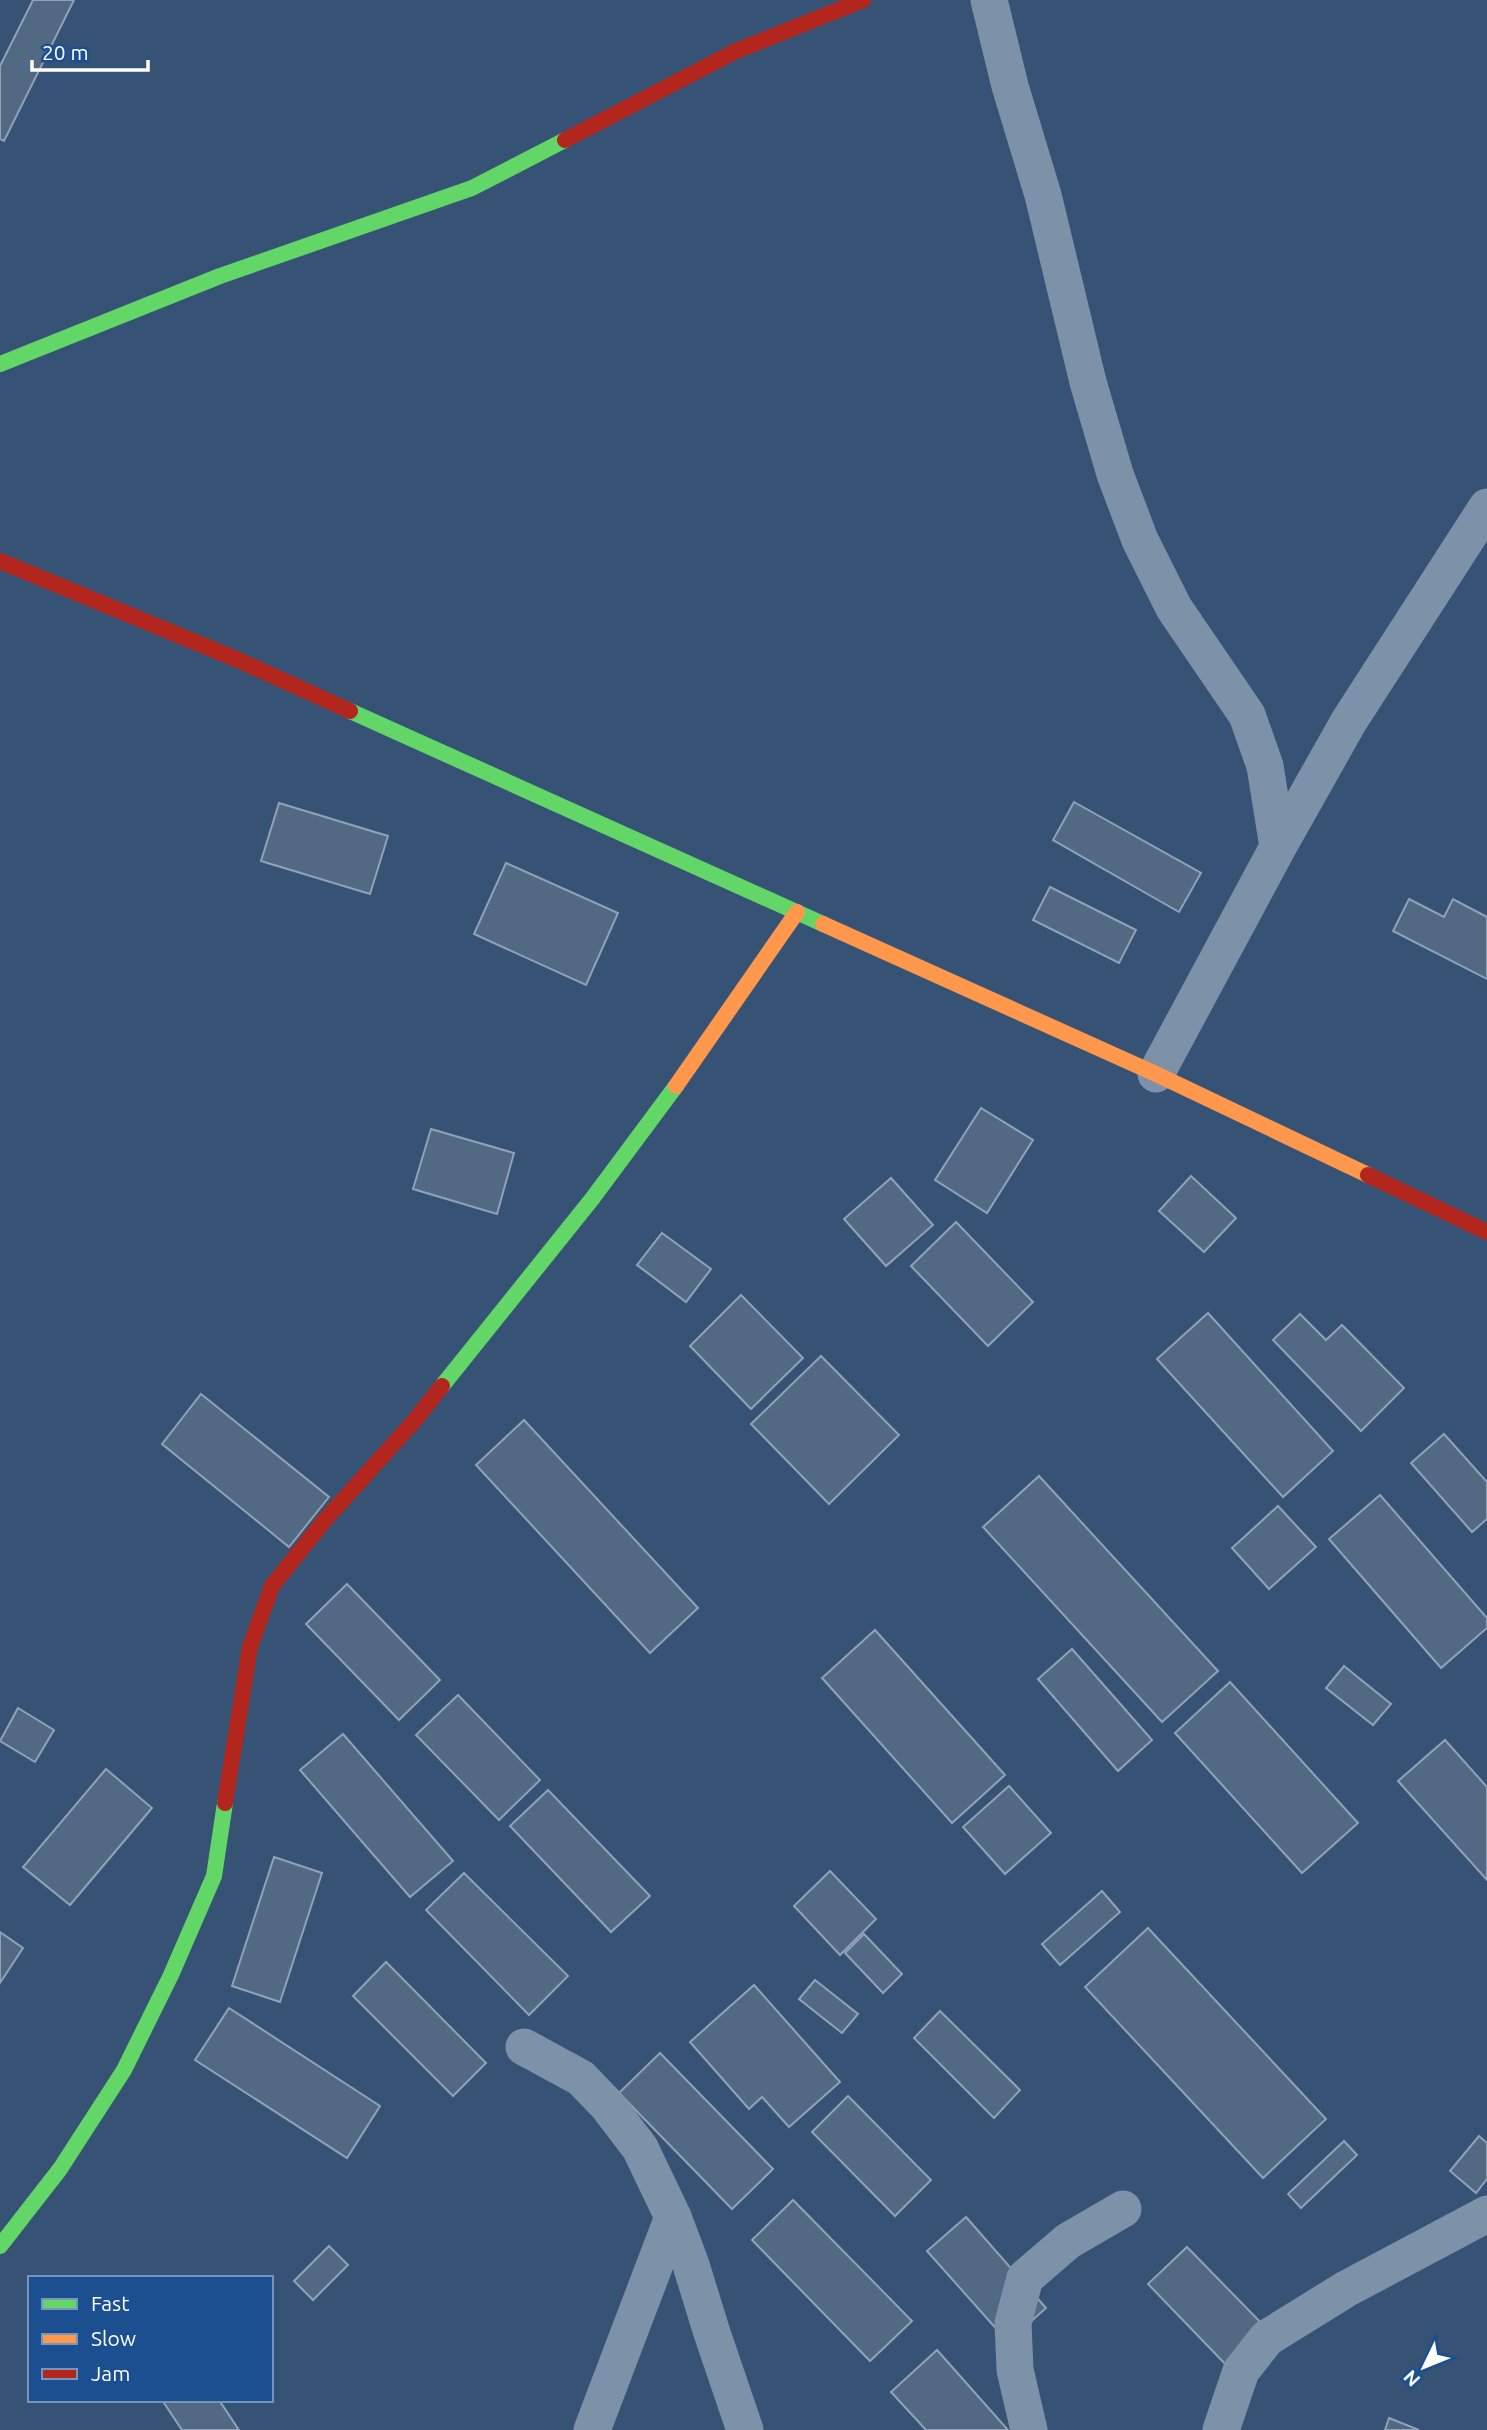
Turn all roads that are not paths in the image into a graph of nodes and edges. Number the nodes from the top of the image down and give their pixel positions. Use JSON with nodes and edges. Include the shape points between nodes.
{"nodes":[{"id":1,"x":863,"y":0,"type":"edge"},
{"id":2,"x":989,"y":0,"type":"edge"},
{"id":3,"x":0,"y":364,"type":"edge"},
{"id":4,"x":1487,"y":507,"type":"edge"},
{"id":5,"x":0,"y":561,"type":"edge"},
{"id":6,"x":1278,"y":847,"type":"junction"},
{"id":7,"x":797,"y":912,"type":"junction"},
{"id":8,"x":1156,"y":1074,"type":"junction"},
{"id":9,"x":1487,"y":1232,"type":"edge"},
{"id":10,"x":524,"y":2047,"type":"dead end"},
{"id":11,"x":1124,"y":2209,"type":"dead end"},
{"id":12,"x":1487,"y":2214,"type":"edge"},
{"id":13,"x":673,"y":2217,"type":"junction"},
{"id":14,"x":0,"y":2246,"type":"edge"},
{"id":15,"x":592,"y":2430,"type":"edge"},
{"id":16,"x":746,"y":2430,"type":"edge"},
{"id":17,"x":1029,"y":2430,"type":"edge"},
{"id":18,"x":1221,"y":2430,"type":"edge"}],
"edges":[{"from":1,"to":3,"type":"street","via":[[736,51],[471,188],[220,276]]},
{"from":2,"to":6,"type":"street","via":[[1115,474],[1140,540],[1174,608],[1247,715],[1265,766]]},
{"from":4,"to":6,"type":"street","via":[[1349,721]]},
{"from":5,"to":7,"type":"street","via":[[250,666]]},
{"from":6,"to":8,"type":"street"},
{"from":7,"to":8,"type":"street"},
{"from":7,"to":14,"type":"street","via":[[706,1046],[592,1199],[415,1420],[272,1586],[250,1647],[214,1876],[124,2070],[60,2169]]},
{"from":8,"to":9,"type":"street"},
{"from":10,"to":13,"type":"street","via":[[581,2078],[608,2106],[639,2148]]},
{"from":11,"to":17,"type":"street","via":[[1068,2241],[1025,2278],[1013,2323],[1015,2370]]},
{"from":12,"to":18,"type":"street","via":[[1267,2338],[1241,2371]]},
{"from":13,"to":15,"type":"street"},
{"from":13,"to":16,"type":"street"}]}
